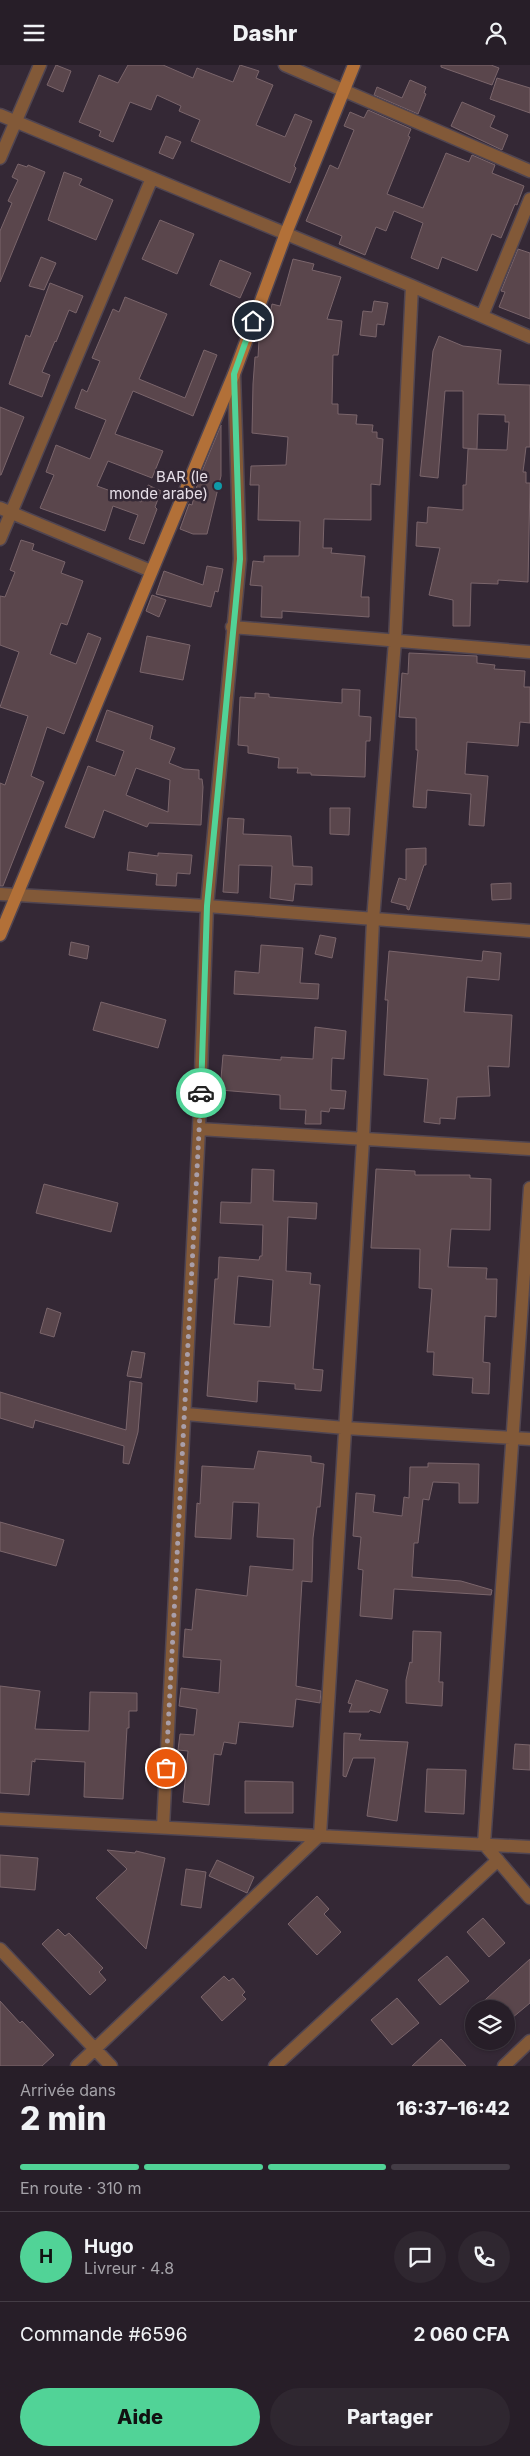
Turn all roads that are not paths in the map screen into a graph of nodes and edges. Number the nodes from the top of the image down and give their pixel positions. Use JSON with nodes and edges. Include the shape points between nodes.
{"nodes":[{"id":1,"x":40,"y":65,"type":"edge"},
{"id":2,"x":285,"y":65,"type":"edge"},
{"id":3,"x":354,"y":65,"type":"edge"},
{"id":4,"x":344,"y":91,"type":"junction"},
{"id":5,"x":0,"y":115,"type":"edge"},
{"id":6,"x":15,"y":121,"type":"junction"},
{"id":7,"x":0,"y":158,"type":"edge"},
{"id":8,"x":530,"y":171,"type":"edge"},
{"id":9,"x":152,"y":178,"type":"junction"},
{"id":10,"x":530,"y":199,"type":"edge"},
{"id":11,"x":286,"y":233,"type":"junction"},
{"id":12,"x":412,"y":286,"type":"junction"},
{"id":13,"x":482,"y":316,"type":"junction"},
{"id":14,"x":530,"y":337,"type":"edge"},
{"id":15,"x":234,"y":374,"type":"junction"},
{"id":16,"x":6,"y":510,"type":"edge"},
{"id":17,"x":0,"y":539,"type":"edge"},
{"id":18,"x":151,"y":571,"type":"junction"},
{"id":19,"x":232,"y":627,"type":"junction"},
{"id":20,"x":395,"y":641,"type":"junction"},
{"id":21,"x":530,"y":652,"type":"edge"},
{"id":22,"x":0,"y":894,"type":"edge"},
{"id":23,"x":17,"y":895,"type":"junction"},
{"id":24,"x":207,"y":906,"type":"junction"},
{"id":25,"x":373,"y":920,"type":"junction"},
{"id":26,"x":530,"y":931,"type":"edge"},
{"id":27,"x":0,"y":935,"type":"edge"},
{"id":28,"x":199,"y":1129,"type":"junction"},
{"id":29,"x":364,"y":1140,"type":"junction"},
{"id":30,"x":530,"y":1149,"type":"edge"},
{"id":31,"x":530,"y":1188,"type":"edge"},
{"id":32,"x":186,"y":1414,"type":"junction"},
{"id":33,"x":345,"y":1428,"type":"junction"},
{"id":34,"x":512,"y":1438,"type":"junction"},
{"id":35,"x":530,"y":1439,"type":"edge"},
{"id":36,"x":0,"y":1819,"type":"edge"},
{"id":37,"x":163,"y":1827,"type":"junction"},
{"id":38,"x":320,"y":1835,"type":"junction"},
{"id":39,"x":484,"y":1844,"type":"junction"},
{"id":40,"x":530,"y":1847,"type":"edge"},
{"id":41,"x":498,"y":1860,"type":"junction"},
{"id":42,"x":530,"y":1898,"type":"edge"},
{"id":43,"x":0,"y":1949,"type":"edge"},
{"id":44,"x":530,"y":2041,"type":"edge"},
{"id":45,"x":95,"y":2049,"type":"junction"},
{"id":46,"x":77,"y":2066,"type":"edge"},
{"id":47,"x":112,"y":2066,"type":"edge"},
{"id":48,"x":274,"y":2066,"type":"edge"},
{"id":49,"x":504,"y":2066,"type":"edge"}],
"edges":[{"from":1,"to":6,"type":"street"},
{"from":2,"to":4,"type":"street"},
{"from":3,"to":4,"type":"street"},
{"from":4,"to":8,"type":"street"},
{"from":4,"to":11,"type":"street"},
{"from":5,"to":6,"type":"street"},
{"from":6,"to":7,"type":"street"},
{"from":6,"to":9,"type":"street"},
{"from":9,"to":11,"type":"street"},
{"from":9,"to":16,"type":"street"},
{"from":10,"to":13,"type":"street"},
{"from":11,"to":12,"type":"street"},
{"from":11,"to":15,"type":"street"},
{"from":12,"to":13,"type":"street"},
{"from":12,"to":20,"type":"street"},
{"from":13,"to":14,"type":"street"},
{"from":15,"to":18,"type":"street"},
{"from":15,"to":19,"type":"street","via":[[240,559]]},
{"from":16,"to":17,"type":"street"},
{"from":16,"to":18,"type":"street"},
{"from":18,"to":23,"type":"street"},
{"from":19,"to":20,"type":"street"},
{"from":19,"to":24,"type":"street"},
{"from":20,"to":21,"type":"street"},
{"from":20,"to":25,"type":"street"},
{"from":22,"to":23,"type":"street"},
{"from":23,"to":24,"type":"street"},
{"from":23,"to":27,"type":"street"},
{"from":24,"to":25,"type":"street"},
{"from":24,"to":28,"type":"street"},
{"from":25,"to":26,"type":"street"},
{"from":25,"to":29,"type":"street"},
{"from":28,"to":29,"type":"street"},
{"from":28,"to":32,"type":"street"},
{"from":29,"to":30,"type":"street"},
{"from":29,"to":33,"type":"street"},
{"from":31,"to":34,"type":"street"},
{"from":32,"to":33,"type":"street"},
{"from":32,"to":37,"type":"street"},
{"from":33,"to":34,"type":"street"},
{"from":33,"to":38,"type":"street"},
{"from":34,"to":35,"type":"street"},
{"from":34,"to":39,"type":"street"},
{"from":36,"to":37,"type":"street"},
{"from":37,"to":38,"type":"street"},
{"from":38,"to":39,"type":"street"},
{"from":38,"to":45,"type":"street"},
{"from":39,"to":40,"type":"street"},
{"from":39,"to":41,"type":"street"},
{"from":41,"to":42,"type":"street"},
{"from":41,"to":48,"type":"street"},
{"from":43,"to":45,"type":"street"},
{"from":44,"to":49,"type":"street"},
{"from":45,"to":46,"type":"street"},
{"from":45,"to":47,"type":"street"}]}
